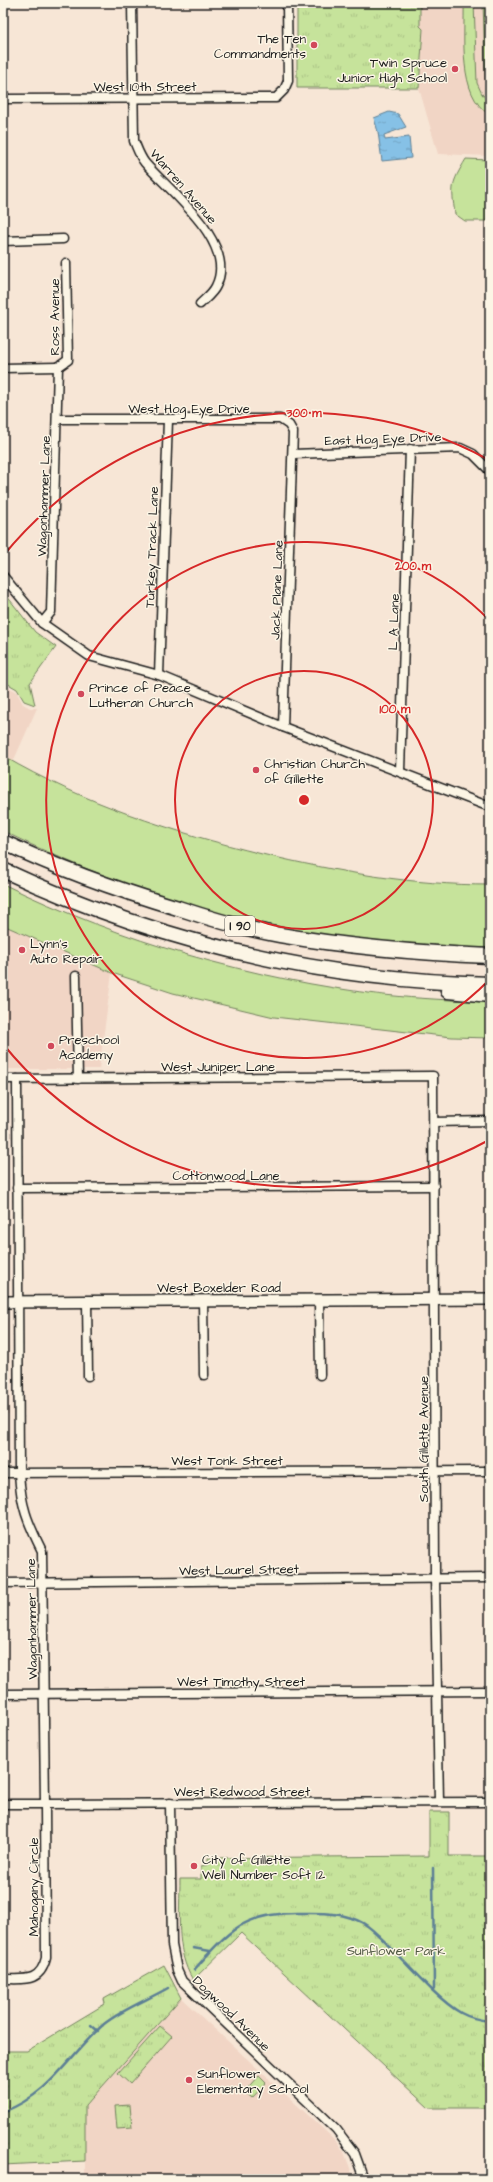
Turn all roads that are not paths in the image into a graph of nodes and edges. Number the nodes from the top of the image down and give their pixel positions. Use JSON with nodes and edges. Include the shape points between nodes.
{"nodes":[{"id":1,"x":132,"y":3,"type":"edge"},
{"id":2,"x":286,"y":3,"type":"edge"},
{"id":3,"x":133,"y":98,"type":"junction"},
{"id":4,"x":3,"y":99,"type":"edge"},
{"id":5,"x":63,"y":239,"type":"dead end"},
{"id":6,"x":3,"y":241,"type":"edge"},
{"id":7,"x":66,"y":262,"type":"dead end"},
{"id":8,"x":200,"y":304,"type":"dead end"},
{"id":9,"x":58,"y":367,"type":"junction"},
{"id":10,"x":3,"y":368,"type":"edge"},
{"id":11,"x":58,"y":419,"type":"junction"},
{"id":12,"x":168,"y":420,"type":"junction"},
{"id":13,"x":410,"y":449,"type":"junction"},
{"id":14,"x":293,"y":454,"type":"junction"},
{"id":15,"x":490,"y":471,"type":"edge"},
{"id":16,"x":3,"y":576,"type":"edge"},
{"id":17,"x":42,"y":623,"type":"junction"},
{"id":18,"x":159,"y":674,"type":"junction"},
{"id":19,"x":283,"y":727,"type":"junction"},
{"id":20,"x":400,"y":771,"type":"junction"},
{"id":21,"x":490,"y":807,"type":"edge"},
{"id":22,"x":3,"y":842,"type":"edge"},
{"id":23,"x":3,"y":870,"type":"edge"},
{"id":24,"x":200,"y":943,"type":"junction"},
{"id":25,"x":389,"y":949,"type":"junction"},
{"id":26,"x":490,"y":950,"type":"edge"},
{"id":27,"x":490,"y":956,"type":"edge"},
{"id":28,"x":76,"y":976,"type":"dead end"},
{"id":29,"x":490,"y":984,"type":"edge"},
{"id":30,"x":490,"y":995,"type":"edge"},
{"id":31,"x":433,"y":1076,"type":"joint"},
{"id":32,"x":3,"y":1079,"type":"edge"},
{"id":33,"x":17,"y":1079,"type":"junction"},
{"id":34,"x":78,"y":1079,"type":"junction"},
{"id":35,"x":490,"y":1121,"type":"edge"},
{"id":36,"x":434,"y":1122,"type":"junction"},
{"id":37,"x":434,"y":1186,"type":"junction"},
{"id":38,"x":17,"y":1188,"type":"junction"},
{"id":39,"x":435,"y":1299,"type":"junction"},
{"id":40,"x":490,"y":1299,"type":"edge"},
{"id":41,"x":318,"y":1300,"type":"junction"},
{"id":42,"x":203,"y":1301,"type":"junction"},
{"id":43,"x":3,"y":1302,"type":"edge"},
{"id":44,"x":18,"y":1302,"type":"junction"},
{"id":45,"x":87,"y":1302,"type":"junction"},
{"id":46,"x":204,"y":1375,"type":"dead end"},
{"id":47,"x":320,"y":1375,"type":"dead end"},
{"id":48,"x":88,"y":1376,"type":"dead end"},
{"id":49,"x":436,"y":1471,"type":"junction"},
{"id":50,"x":490,"y":1471,"type":"edge"},
{"id":51,"x":3,"y":1473,"type":"edge"},
{"id":52,"x":19,"y":1473,"type":"junction"},
{"id":53,"x":435,"y":1578,"type":"junction"},
{"id":54,"x":490,"y":1578,"type":"edge"},
{"id":55,"x":3,"y":1583,"type":"edge"},
{"id":56,"x":43,"y":1583,"type":"junction"},
{"id":57,"x":438,"y":1691,"type":"junction"},
{"id":58,"x":490,"y":1691,"type":"edge"},
{"id":59,"x":3,"y":1694,"type":"edge"},
{"id":60,"x":44,"y":1694,"type":"junction"},
{"id":61,"x":439,"y":1802,"type":"junction"},
{"id":62,"x":490,"y":1802,"type":"edge"},
{"id":63,"x":170,"y":1803,"type":"junction"},
{"id":64,"x":3,"y":1804,"type":"edge"},
{"id":65,"x":45,"y":1804,"type":"junction"},
{"id":66,"x":3,"y":1979,"type":"edge"},
{"id":67,"x":364,"y":2179,"type":"edge"}],
"edges":[{"from":1,"to":3,"type":"street","name":"Warren Avenue"},
{"from":2,"to":3,"type":"street","name":"West 10th Street","via":[[288,81],[276,98]]},
{"from":3,"to":4,"type":"street","name":"West 10th Street"},
{"from":3,"to":8,"type":"street","name":"Warren Avenue","via":[[134,140],[143,161],[200,222],[210,235],[218,254],[219,277],[216,287]]},
{"from":5,"to":6,"type":"street"},
{"from":7,"to":9,"type":"street","name":"Ross Avenue","via":[[68,360]]},
{"from":9,"to":10,"type":"street"},
{"from":9,"to":11,"type":"street","name":"Wagonhammer Lane"},
{"from":11,"to":12,"type":"street","name":"West Hog Eye Drive"},
{"from":11,"to":17,"type":"street","name":"Wagonhammer Lane","via":[[51,612]]},
{"from":12,"to":14,"type":"street","name":"West Hog Eye Drive","via":[[280,419],[289,425],[293,432]]},
{"from":12,"to":18,"type":"street","name":"Turkey Track Lane"},
{"from":13,"to":14,"type":"street","name":"East Hog Eye Drive"},
{"from":13,"to":15,"type":"street","name":"East Hog Eye Drive","via":[[460,448],[473,454]]},
{"from":13,"to":20,"type":"street","name":"L A Lane"},
{"from":14,"to":19,"type":"street","name":"Jack Plane Lane"},
{"from":16,"to":17,"type":"street"},
{"from":17,"to":18,"type":"street","via":[[89,656]]},
{"from":18,"to":19,"type":"street"},
{"from":19,"to":20,"type":"street"},
{"from":20,"to":21,"type":"street"},
{"from":22,"to":25,"type":"highway","number":"I 90","via":[[136,896],[219,921],[280,935]]},
{"from":23,"to":24,"type":"highway","number":"I 90","via":[[103,912]]},
{"from":24,"to":29,"type":"highway","number":"I 90","via":[[248,956],[387,978]]},
{"from":24,"to":30,"type":"highway","number":"I 90","via":[[301,973]]},
{"from":25,"to":26,"type":"highway","number":"I 90"},
{"from":25,"to":27,"type":"highway","number":"I 90","via":[[431,954]]},
{"from":28,"to":34,"type":"street"},
{"from":31,"to":34,"type":"street","name":"West Juniper Lane"},
{"from":31,"to":36,"type":"street","name":"South Gillette Avenue"},
{"from":32,"to":33,"type":"street","name":"West Juniper Lane"},
{"from":33,"to":34,"type":"street","name":"West Juniper Lane"},
{"from":33,"to":38,"type":"street","name":"Wagonhammer Lane"},
{"from":35,"to":36,"type":"street"},
{"from":36,"to":37,"type":"street","name":"South Gillette Avenue"},
{"from":37,"to":38,"type":"street","name":"Cottonwood Lane"},
{"from":37,"to":39,"type":"street","name":"South Gillette Avenue"},
{"from":38,"to":44,"type":"street","name":"Wagonhammer Lane"},
{"from":39,"to":40,"type":"main road","name":"West Boxelder Road"},
{"from":39,"to":41,"type":"main road","name":"West Boxelder Road"},
{"from":39,"to":49,"type":"street","name":"South Gillette Avenue"},
{"from":41,"to":42,"type":"main road","name":"West Boxelder Road"},
{"from":41,"to":47,"type":"street"},
{"from":42,"to":45,"type":"main road","name":"West Boxelder Road"},
{"from":42,"to":46,"type":"street"},
{"from":43,"to":44,"type":"main road","name":"West Boxelder Road"},
{"from":44,"to":45,"type":"main road","name":"West Boxelder Road"},
{"from":44,"to":52,"type":"street","name":"Wagonhammer Lane"},
{"from":45,"to":48,"type":"street"},
{"from":49,"to":50,"type":"street","name":"West Tonk Street"},
{"from":49,"to":52,"type":"street","name":"West Tonk Street"},
{"from":49,"to":53,"type":"street","name":"South Gillette Avenue"},
{"from":51,"to":52,"type":"street","name":"West Tonk Street"},
{"from":52,"to":56,"type":"street","name":"Wagonhammer Lane","via":[[24,1512],[42,1551]]},
{"from":53,"to":54,"type":"street","name":"West Laurel Street"},
{"from":53,"to":56,"type":"street","name":"West Laurel Street"},
{"from":53,"to":57,"type":"street","name":"South Gillette Avenue"},
{"from":55,"to":56,"type":"street","name":"West Laurel Street"},
{"from":56,"to":60,"type":"street","name":"Wagonhammer Lane"},
{"from":57,"to":58,"type":"street","name":"West Timothy Street"},
{"from":57,"to":60,"type":"street","name":"West Timothy Street"},
{"from":57,"to":61,"type":"street","name":"South Gillette Avenue"},
{"from":59,"to":60,"type":"street","name":"West Timothy Street"},
{"from":60,"to":65,"type":"street","name":"Wagonhammer Lane"},
{"from":61,"to":62,"type":"street","name":"West Redwood Street"},
{"from":61,"to":63,"type":"street","name":"West Redwood Street"},
{"from":63,"to":65,"type":"street","name":"West Redwood Street"},
{"from":63,"to":67,"type":"street","name":"Dogwood Avenue","via":[[172,1945],[182,1981],[336,2129],[355,2154]]},
{"from":64,"to":65,"type":"street"},
{"from":65,"to":66,"type":"street","name":"Mahogany Circle","via":[[44,1967],[38,1975],[30,1979]]}]}
